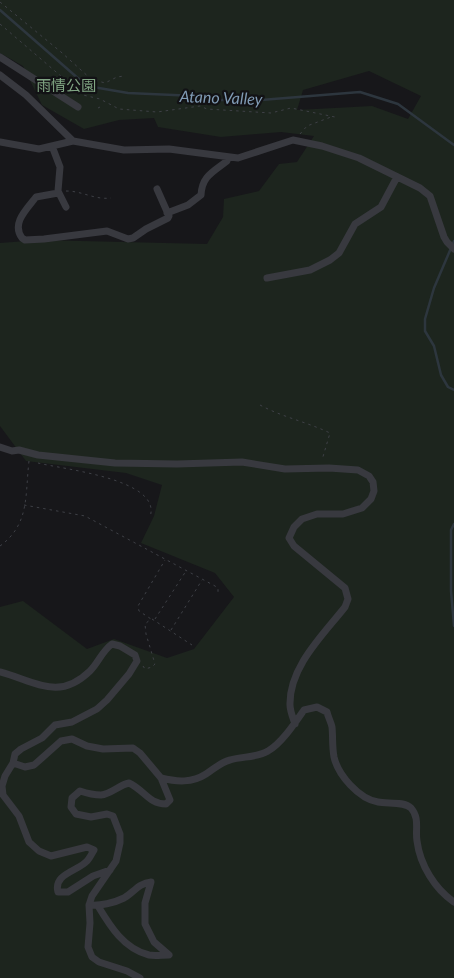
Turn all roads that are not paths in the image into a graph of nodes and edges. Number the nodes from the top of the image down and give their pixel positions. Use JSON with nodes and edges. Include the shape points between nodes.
{"nodes":[{"id":1,"x":0,"y":57,"type":"edge"},
{"id":2,"x":0,"y":75,"type":"edge"},
{"id":3,"x":78,"y":107,"type":"dead end"},
{"id":4,"x":73,"y":141,"type":"junction"},
{"id":5,"x":0,"y":142,"type":"edge"},
{"id":6,"x":52,"y":146,"type":"junction"},
{"id":7,"x":228,"y":157,"type":"junction"},
{"id":8,"x":397,"y":177,"type":"junction"},
{"id":9,"x":157,"y":189,"type":"dead end"},
{"id":10,"x":58,"y":192,"type":"junction"},
{"id":11,"x":66,"y":207,"type":"dead end"},
{"id":12,"x":167,"y":213,"type":"junction"},
{"id":13,"x":452,"y":247,"type":"edge"},
{"id":14,"x":267,"y":278,"type":"dead end"},
{"id":15,"x":0,"y":447,"type":"edge"},
{"id":16,"x":0,"y":672,"type":"edge"},
{"id":17,"x":295,"y":724,"type":"junction"},
{"id":18,"x":13,"y":763,"type":"junction"},
{"id":19,"x":161,"y":778,"type":"junction"},
{"id":20,"x":110,"y":870,"type":"junction"},
{"id":21,"x":454,"y":902,"type":"edge"},
{"id":22,"x":89,"y":905,"type":"junction"},
{"id":23,"x":98,"y":906,"type":"junction"},
{"id":24,"x":140,"y":978,"type":"edge"}],
"edges":[{"from":1,"to":3,"type":"street"},
{"from":2,"to":4,"type":"street","via":[[26,95]]},
{"from":4,"to":6,"type":"street"},
{"from":4,"to":7,"type":"street","via":[[124,150],[169,149]]},
{"from":5,"to":6,"type":"street","via":[[39,149]]},
{"from":6,"to":10,"type":"street","via":[[60,167]]},
{"from":7,"to":8,"type":"street","via":[[238,158],[293,140],[359,158]]},
{"from":7,"to":12,"type":"street","via":[[204,179],[201,195],[188,205]]},
{"from":8,"to":13,"type":"street","via":[[430,196],[444,237]]},
{"from":8,"to":14,"type":"street","via":[[382,207],[356,224],[339,252],[330,260],[310,270]]},
{"from":9,"to":12,"type":"street"},
{"from":10,"to":11,"type":"street"},
{"from":10,"to":12,"type":"street","via":[[36,197],[18,222],[22,238],[44,239],[107,231],[128,239],[168,218]]},
{"from":15,"to":17,"type":"street","via":[[38,455],[115,462],[242,462],[285,469],[358,470],[369,476],[374,491],[362,508],[302,519],[289,538],[294,546],[344,588],[348,599],[303,661],[294,679],[290,706]]},
{"from":16,"to":18,"type":"street","via":[[50,688],[72,684],[93,668],[104,649],[112,644],[135,655],[137,662],[97,709],[78,719],[55,725],[42,738],[15,754]]},
{"from":17,"to":19,"type":"street","via":[[268,752],[229,760],[205,776],[188,781]]},
{"from":17,"to":21,"type":"street","via":[[304,710],[317,707],[327,712],[332,726],[335,760],[347,782],[364,798],[407,805],[412,809],[417,819],[417,842],[426,870],[444,896]]},
{"from":18,"to":19,"type":"street","via":[[34,765],[61,740],[72,739],[103,750],[133,748]]},
{"from":18,"to":20,"type":"street","via":[[5,776],[3,795],[19,816],[29,842],[52,856],[87,847],[94,850],[87,861],[60,880],[58,892],[68,892],[93,876]]},
{"from":19,"to":20,"type":"street","via":[[170,800],[166,804],[154,802],[129,783],[102,795],[80,792],[72,798],[71,806],[76,814],[113,816],[120,834],[116,861]]},
{"from":20,"to":22,"type":"street"},
{"from":22,"to":23,"type":"street"},
{"from":22,"to":24,"type":"street","via":[[88,946],[92,957]]},
{"from":23,"to":23,"type":"street","via":[[124,898],[145,882],[151,882],[145,903],[145,924],[154,942],[169,955],[149,955],[133,948],[119,937]]}]}
